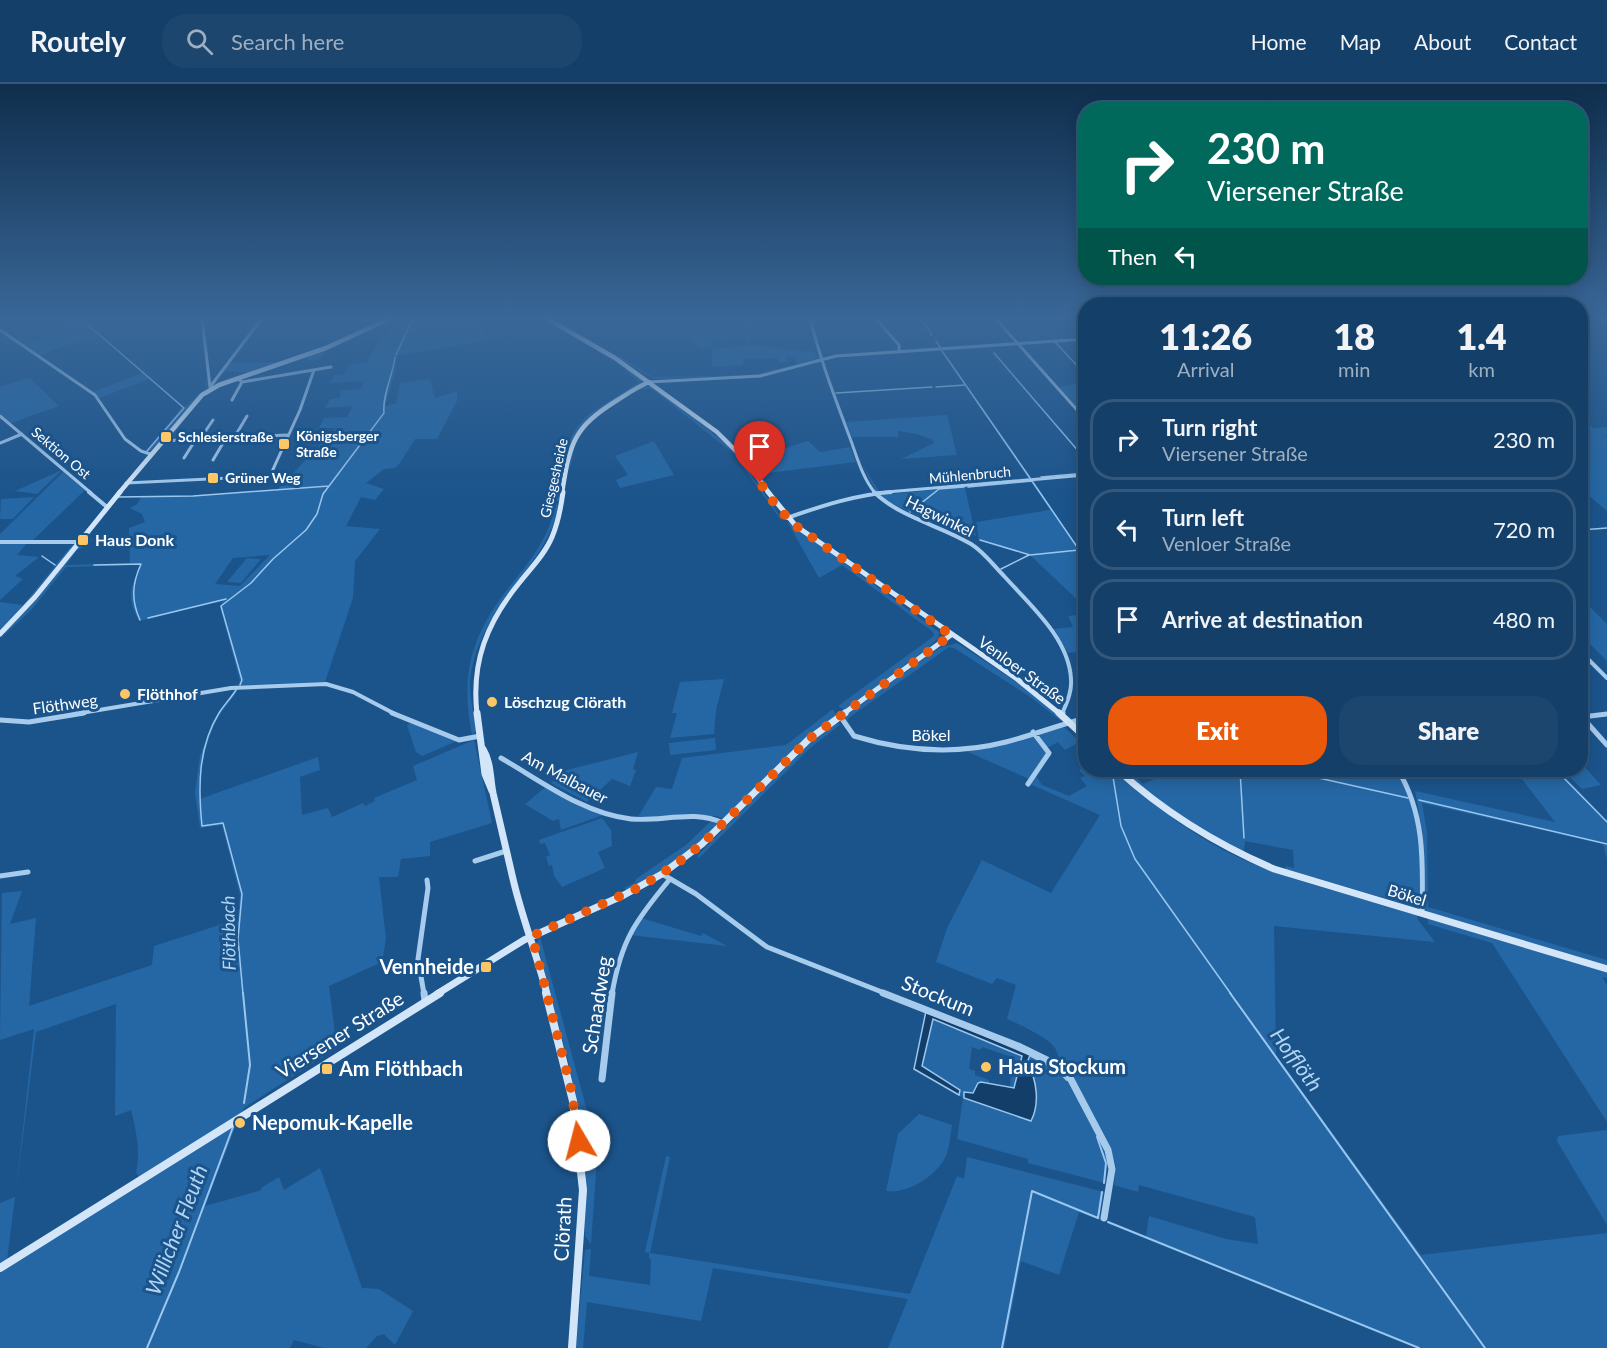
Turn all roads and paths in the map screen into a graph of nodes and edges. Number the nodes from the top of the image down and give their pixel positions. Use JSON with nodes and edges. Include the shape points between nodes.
{"nodes":[{"id":1,"x":69,"y":377,"type":"edge"},
{"id":2,"x":208,"y":377,"type":"edge"},
{"id":3,"x":218,"y":377,"type":"edge"},
{"id":4,"x":240,"y":377,"type":"edge"},
{"id":5,"x":272,"y":377,"type":"edge"},
{"id":6,"x":312,"y":377,"type":"edge"},
{"id":7,"x":642,"y":377,"type":"edge"},
{"id":8,"x":742,"y":377,"type":"edge"},
{"id":9,"x":827,"y":377,"type":"edge"},
{"id":10,"x":1047,"y":377,"type":"edge"},
{"id":11,"x":237,"y":378,"type":"junction"},
{"id":12,"x":242,"y":382,"type":"junction"},
{"id":13,"x":650,"y":382,"type":"junction"},
{"id":14,"x":209,"y":389,"type":"junction"},
{"id":15,"x":232,"y":400,"type":"dead end"},
{"id":16,"x":1078,"y":411,"type":"edge"},
{"id":17,"x":0,"y":416,"type":"edge"},
{"id":18,"x":247,"y":416,"type":"dead end"},
{"id":19,"x":213,"y":420,"type":"dead end"},
{"id":20,"x":22,"y":434,"type":"junction"},
{"id":21,"x":287,"y":435,"type":"junction"},
{"id":22,"x":226,"y":438,"type":"junction"},
{"id":23,"x":234,"y":438,"type":"junction"},
{"id":24,"x":198,"y":439,"type":"junction"},
{"id":25,"x":161,"y":441,"type":"junction"},
{"id":26,"x":0,"y":443,"type":"edge"},
{"id":27,"x":150,"y":454,"type":"junction"},
{"id":28,"x":184,"y":458,"type":"dead end"},
{"id":29,"x":213,"y":460,"type":"dead end"},
{"id":30,"x":1078,"y":476,"type":"edge"},
{"id":31,"x":126,"y":483,"type":"junction"},
{"id":32,"x":875,"y":493,"type":"junction"},
{"id":33,"x":107,"y":507,"type":"junction"},
{"id":34,"x":787,"y":518,"type":"junction"},
{"id":35,"x":0,"y":542,"type":"edge"},
{"id":36,"x":79,"y":542,"type":"junction"},
{"id":37,"x":0,"y":634,"type":"edge"},
{"id":38,"x":951,"y":635,"type":"junction"},
{"id":39,"x":1588,"y":659,"type":"edge"},
{"id":40,"x":1607,"y":678,"type":"edge"},
{"id":41,"x":1607,"y":714,"type":"edge"},
{"id":42,"x":1062,"y":715,"type":"junction"},
{"id":43,"x":840,"y":716,"type":"junction"},
{"id":44,"x":1588,"y":716,"type":"edge"},
{"id":45,"x":0,"y":720,"type":"edge"},
{"id":46,"x":1078,"y":720,"type":"edge"},
{"id":47,"x":1070,"y":722,"type":"junction"},
{"id":48,"x":1588,"y":724,"type":"edge"},
{"id":49,"x":1078,"y":730,"type":"edge"},
{"id":50,"x":1033,"y":732,"type":"junction"},
{"id":51,"x":480,"y":736,"type":"junction"},
{"id":52,"x":1607,"y":745,"type":"edge"},
{"id":53,"x":501,"y":758,"type":"dead end"},
{"id":54,"x":1125,"y":777,"type":"edge"},
{"id":55,"x":1402,"y":777,"type":"edge"},
{"id":56,"x":1028,"y":784,"type":"dead end"},
{"id":57,"x":723,"y":823,"type":"junction"},
{"id":58,"x":506,"y":850,"type":"junction"},
{"id":59,"x":475,"y":861,"type":"dead end"},
{"id":60,"x":28,"y":872,"type":"dead end"},
{"id":61,"x":662,"y":874,"type":"junction"},
{"id":62,"x":0,"y":876,"type":"edge"},
{"id":63,"x":670,"y":879,"type":"junction"},
{"id":64,"x":427,"y":880,"type":"dead end"},
{"id":65,"x":1422,"y":913,"type":"junction"},
{"id":66,"x":532,"y":936,"type":"junction"},
{"id":67,"x":1607,"y":969,"type":"edge"},
{"id":68,"x":425,"y":1001,"type":"junction"},
{"id":69,"x":602,"y":1079,"type":"dead end"},
{"id":70,"x":1104,"y":1218,"type":"dead end"},
{"id":71,"x":0,"y":1268,"type":"edge"},
{"id":72,"x":572,"y":1348,"type":"edge"}],
"edges":[{"from":1,"to":27,"type":"street","via":[[95,395],[125,440]]},
{"from":2,"to":14,"type":"street"},
{"from":3,"to":14,"type":"street"},
{"from":4,"to":11,"type":"main road"},
{"from":5,"to":12,"type":"street"},
{"from":6,"to":21,"type":"street"},
{"from":7,"to":13,"type":"main road","name":"Venloer Straße"},
{"from":8,"to":13,"type":"street"},
{"from":9,"to":32,"type":"street","name":"Hagwinkel"},
{"from":10,"to":16,"type":"street"},
{"from":11,"to":12,"type":"street"},
{"from":11,"to":14,"type":"main road"},
{"from":12,"to":15,"type":"street"},
{"from":13,"to":34,"type":"main road","name":"Venloer Straße","via":[[735,448]]},
{"from":13,"to":51,"type":"main road","name":"Giesgesheide","via":[[600,411],[579,430],[553,535],[491,622],[480,649],[473,684]]},
{"from":14,"to":25,"type":"main road"},
{"from":17,"to":20,"type":"street","name":"Sektion Ost"},
{"from":18,"to":23,"type":"street"},
{"from":19,"to":24,"type":"street"},
{"from":20,"to":26,"type":"street"},
{"from":20,"to":33,"type":"street","name":"Sektion Ost"},
{"from":21,"to":23,"type":"street"},
{"from":21,"to":31,"type":"street","via":[[267,478]]},
{"from":22,"to":23,"type":"street"},
{"from":22,"to":24,"type":"street"},
{"from":22,"to":29,"type":"street"},
{"from":24,"to":25,"type":"street"},
{"from":24,"to":28,"type":"street"},
{"from":25,"to":27,"type":"main road"},
{"from":27,"to":31,"type":"main road"},
{"from":30,"to":32,"type":"street","name":"Mühlenbruch"},
{"from":31,"to":33,"type":"main road"},
{"from":32,"to":34,"type":"street","name":"Mühlenbruch"},
{"from":32,"to":42,"type":"street","name":"Hagwinkel","via":[[892,506],[975,547],[1053,633],[1070,680],[1069,704]]},
{"from":33,"to":36,"type":"main road"},
{"from":34,"to":38,"type":"main road","name":"Venloer Straße"},
{"from":35,"to":36,"type":"street"},
{"from":36,"to":37,"type":"main road"},
{"from":38,"to":42,"type":"main road","name":"Venloer Straße"},
{"from":38,"to":43,"type":"main road","name":"Viersener Straße"},
{"from":39,"to":40,"type":"street"},
{"from":41,"to":44,"type":"street"},
{"from":42,"to":47,"type":"main road","name":"Venloer Straße"},
{"from":43,"to":50,"type":"street","name":"Bökel","via":[[854,736],[901,749],[994,745]]},
{"from":43,"to":57,"type":"main road","name":"Viersener Straße","via":[[797,750]]},
{"from":45,"to":51,"type":"street","name":"Flöthweg","via":[[29,722],[239,687],[326,684],[353,692],[402,718],[459,740]]},
{"from":46,"to":47,"type":"street","name":"Bökel"},
{"from":47,"to":49,"type":"main road","name":"Venloer Straße"},
{"from":47,"to":50,"type":"street","name":"Bökel"},
{"from":48,"to":52,"type":"street"},
{"from":50,"to":56,"type":"street","via":[[1049,753]]},
{"from":51,"to":58,"type":"main road","via":[[485,774]]},
{"from":53,"to":57,"type":"street","name":"Am Malbauer","via":[[607,815],[631,819],[711,818]]},
{"from":54,"to":65,"type":"main road","name":"Bökel","via":[[1150,800],[1237,854],[1274,869]]},
{"from":55,"to":65,"type":"street","via":[[1420,822]]},
{"from":57,"to":61,"type":"main road","name":"Viersener Straße"},
{"from":58,"to":59,"type":"street"},
{"from":58,"to":66,"type":"main road"},
{"from":60,"to":62,"type":"street"},
{"from":61,"to":63,"type":"street","name":"Stockum"},
{"from":61,"to":66,"type":"main road","name":"Viersener Straße"},
{"from":63,"to":69,"type":"street","name":"Schaadweg","via":[[640,915],[623,948]]},
{"from":63,"to":70,"type":"street","name":"Stockum","via":[[767,947],[1057,1065],[1068,1074],[1108,1150],[1112,1169]]},
{"from":64,"to":68,"type":"street","via":[[418,959]]},
{"from":65,"to":67,"type":"main road","name":"Bökel"},
{"from":66,"to":68,"type":"main road","name":"Viersener Straße"},
{"from":66,"to":72,"type":"main road","name":"Clörath","via":[[571,1089],[579,1141],[582,1222]]},
{"from":68,"to":71,"type":"main road","name":"Viersener Straße"}]}
